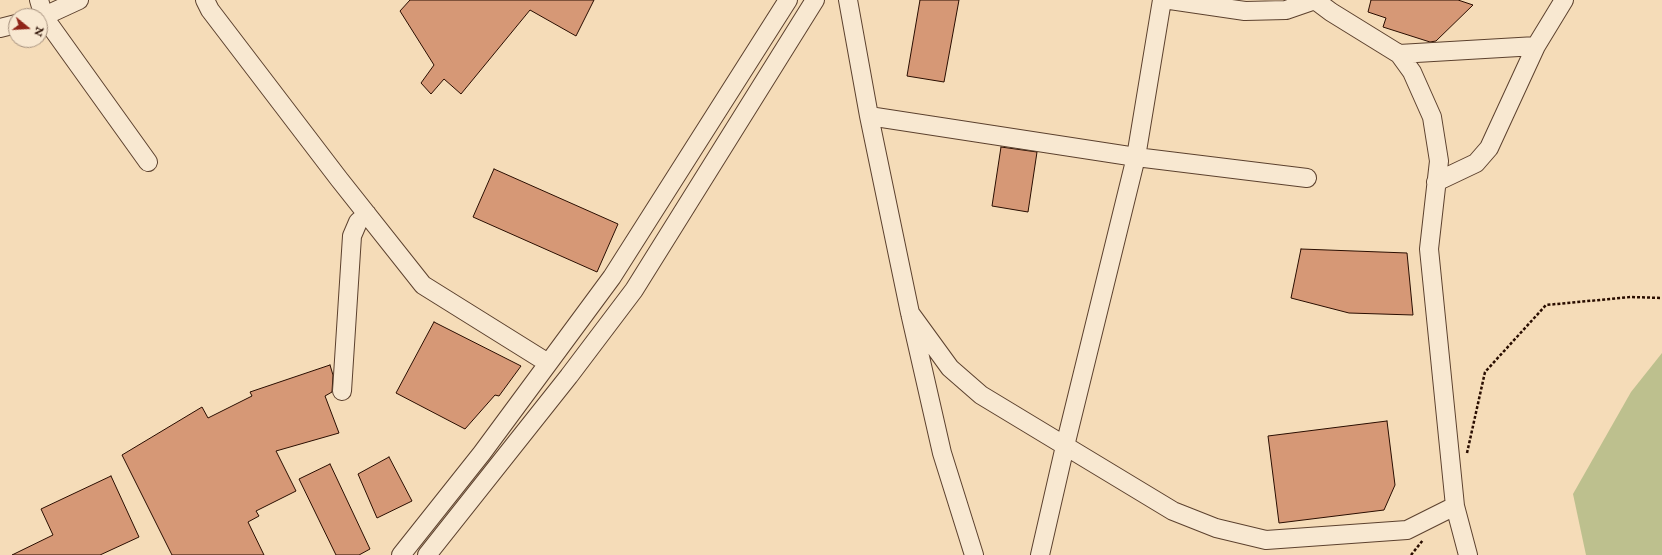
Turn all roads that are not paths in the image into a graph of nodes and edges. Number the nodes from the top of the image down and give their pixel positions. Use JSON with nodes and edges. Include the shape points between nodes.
{"nodes":[{"id":1,"x":79,"y":0,"type":"edge"},
{"id":2,"x":205,"y":0,"type":"edge"},
{"id":3,"x":788,"y":0,"type":"edge"},
{"id":4,"x":815,"y":0,"type":"edge"},
{"id":5,"x":848,"y":0,"type":"edge"},
{"id":6,"x":1162,"y":0,"type":"edge"},
{"id":7,"x":1170,"y":0,"type":"edge"},
{"id":8,"x":1315,"y":0,"type":"edge"},
{"id":9,"x":1564,"y":0,"type":"edge"},
{"id":10,"x":48,"y":15,"type":"edge"},
{"id":11,"x":48,"y":26,"type":"edge"},
{"id":12,"x":1536,"y":46,"type":"junction"},
{"id":13,"x":1399,"y":54,"type":"junction"},
{"id":14,"x":869,"y":116,"type":"junction"},
{"id":15,"x":1136,"y":157,"type":"junction"},
{"id":16,"x":148,"y":162,"type":"dead end"},
{"id":17,"x":1307,"y":178,"type":"dead end"},
{"id":18,"x":1436,"y":182,"type":"junction"},
{"id":19,"x":367,"y":214,"type":"junction"},
{"id":20,"x":910,"y":313,"type":"junction"},
{"id":21,"x":548,"y":363,"type":"junction"},
{"id":22,"x":342,"y":391,"type":"dead end"},
{"id":23,"x":1065,"y":446,"type":"junction"},
{"id":24,"x":1454,"y":506,"type":"junction"},
{"id":25,"x":401,"y":555,"type":"edge"},
{"id":26,"x":427,"y":555,"type":"edge"},
{"id":27,"x":974,"y":555,"type":"edge"},
{"id":28,"x":1040,"y":555,"type":"edge"},
{"id":29,"x":1468,"y":555,"type":"edge"}],
"edges":[{"from":1,"to":10,"type":"street"},
{"from":2,"to":19,"type":"street","via":[[210,10]]},
{"from":3,"to":21,"type":"street","via":[[612,277]]},
{"from":4,"to":26,"type":"street","via":[[634,290]]},
{"from":5,"to":14,"type":"street"},
{"from":6,"to":15,"type":"street"},
{"from":7,"to":8,"type":"street","via":[[1245,11],[1286,10]]},
{"from":8,"to":13,"type":"street"},
{"from":9,"to":12,"type":"street"},
{"from":11,"to":16,"type":"street"},
{"from":12,"to":13,"type":"street"},
{"from":12,"to":18,"type":"street","via":[[1489,148],[1476,163]]},
{"from":13,"to":18,"type":"street","via":[[1412,72],[1432,117],[1439,161]]},
{"from":14,"to":15,"type":"street"},
{"from":14,"to":20,"type":"street"},
{"from":15,"to":17,"type":"street"},
{"from":15,"to":23,"type":"street"},
{"from":18,"to":24,"type":"street","via":[[1429,250]]},
{"from":19,"to":21,"type":"street","via":[[422,285]]},
{"from":19,"to":22,"type":"street","via":[[358,222],[352,236]]},
{"from":20,"to":23,"type":"street","via":[[950,368],[981,396]]},
{"from":20,"to":27,"type":"street","via":[[942,453]]},
{"from":21,"to":25,"type":"street"},
{"from":23,"to":24,"type":"street","via":[[1173,510],[1216,528],[1266,540],[1407,530]]},
{"from":23,"to":28,"type":"street"},
{"from":24,"to":29,"type":"street"}]}
